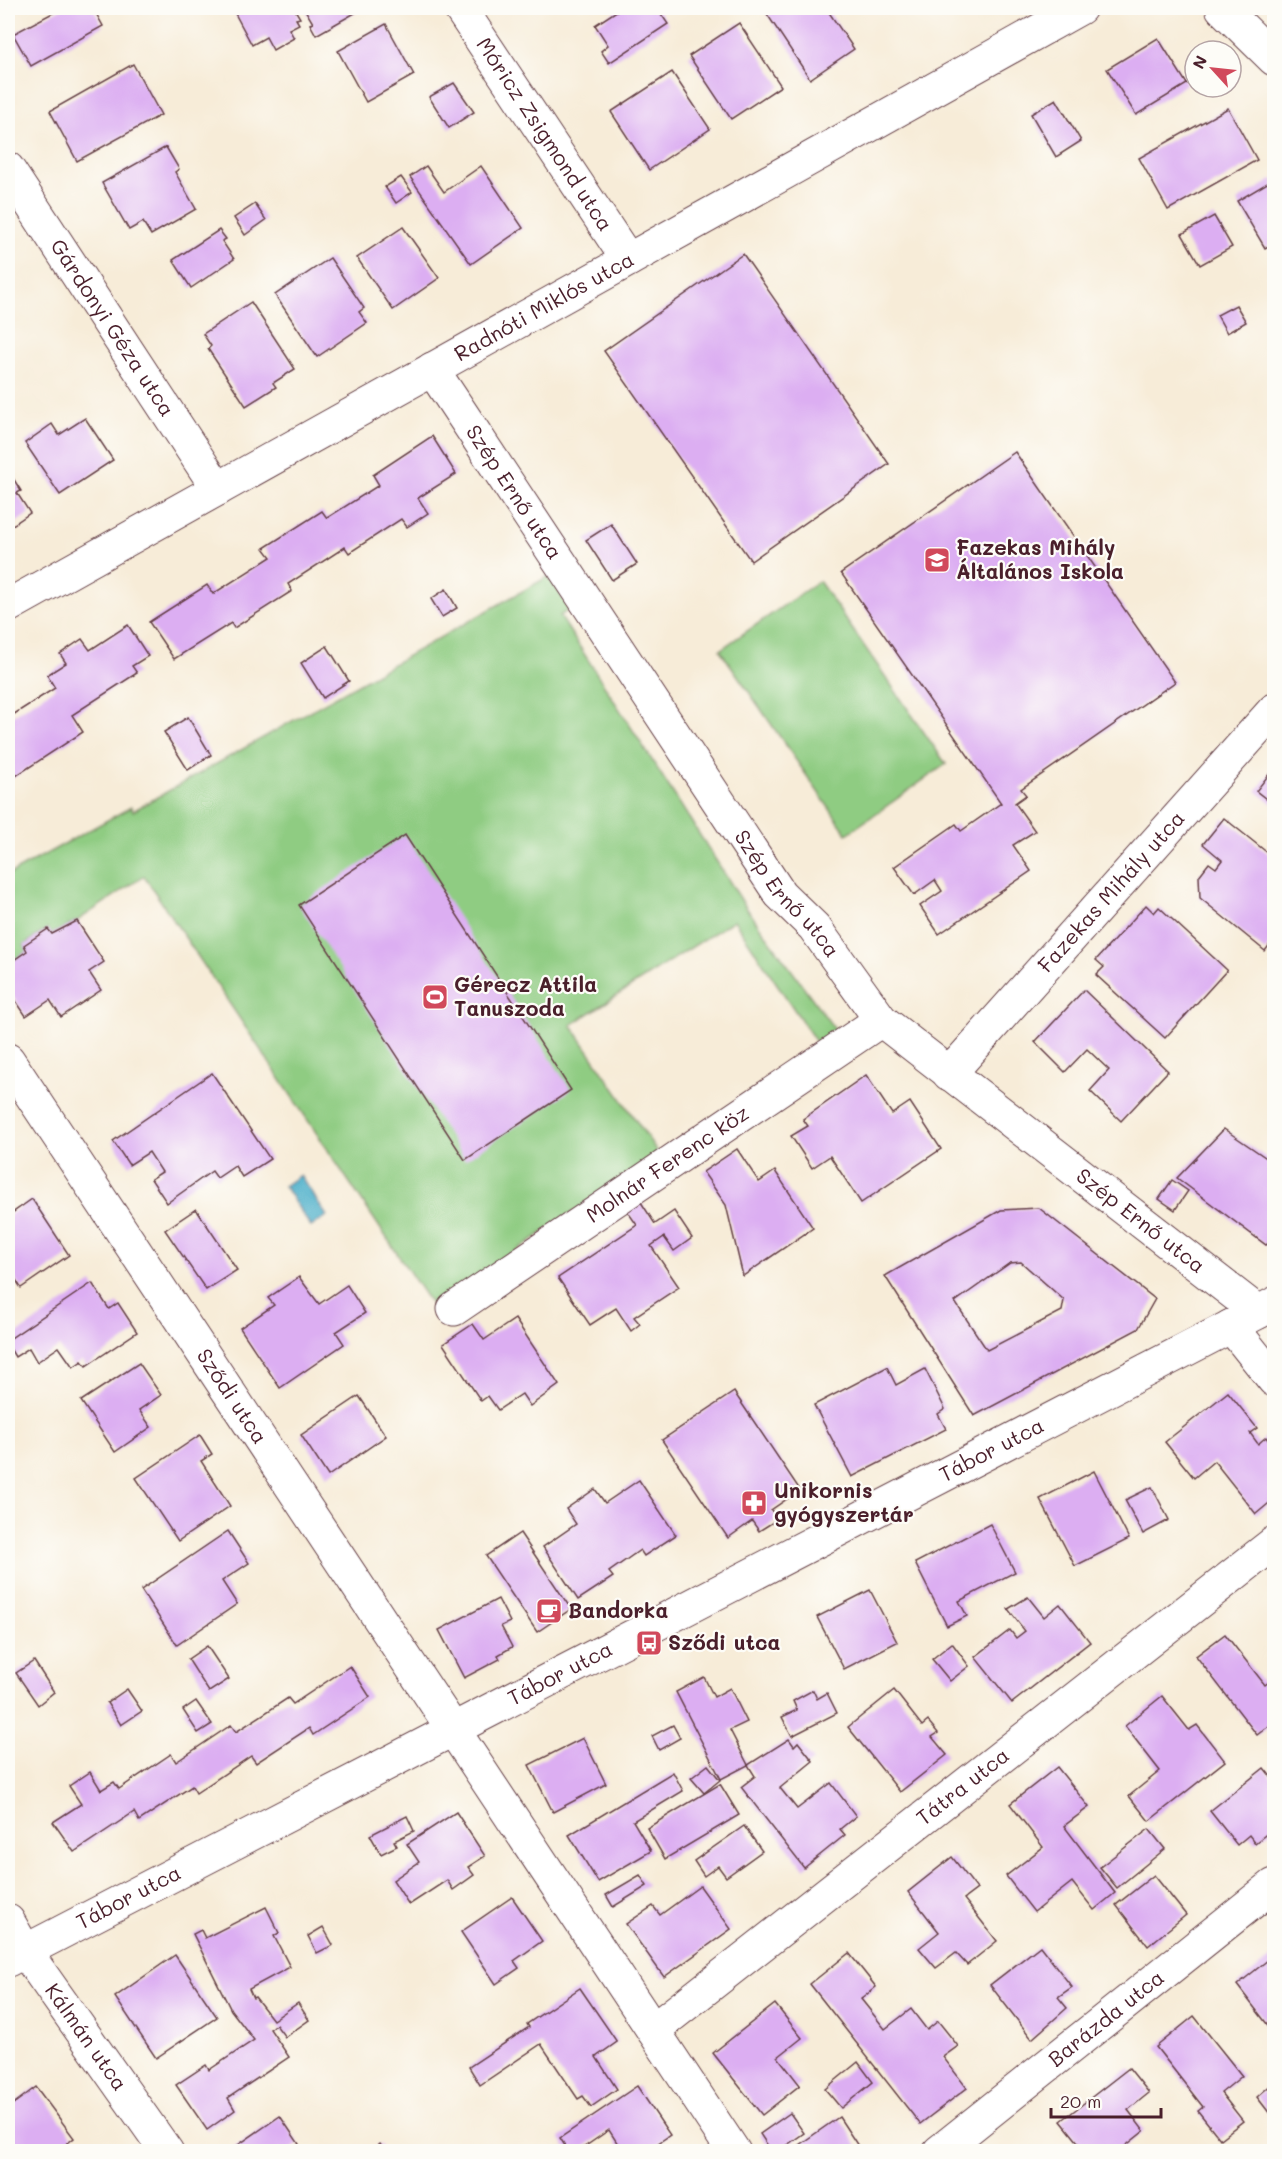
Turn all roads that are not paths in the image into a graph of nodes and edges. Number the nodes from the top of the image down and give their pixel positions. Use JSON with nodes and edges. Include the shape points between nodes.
{"nodes":[{"id":1,"x":460,"y":8,"type":"edge"},
{"id":2,"x":1080,"y":8,"type":"edge"},
{"id":3,"x":1222,"y":8,"type":"edge"},
{"id":4,"x":1275,"y":59,"type":"edge"},
{"id":5,"x":8,"y":169,"type":"edge"},
{"id":6,"x":628,"y":260,"type":"junction"},
{"id":7,"x":432,"y":369,"type":"junction"},
{"id":8,"x":218,"y":489,"type":"junction"},
{"id":9,"x":8,"y":606,"type":"edge"},
{"id":10,"x":1273,"y":714,"type":"edge"},
{"id":11,"x":881,"y":1020,"type":"junction"},
{"id":12,"x":8,"y":1060,"type":"edge"},
{"id":13,"x":949,"y":1074,"type":"junction"},
{"id":14,"x":454,"y":1309,"type":"dead end"},
{"id":15,"x":1255,"y":1314,"type":"edge"},
{"id":16,"x":1275,"y":1380,"type":"edge"},
{"id":17,"x":1275,"y":1543,"type":"edge"},
{"id":18,"x":453,"y":1730,"type":"junction"},
{"id":19,"x":1275,"y":1885,"type":"edge"},
{"id":20,"x":8,"y":1921,"type":"edge"},
{"id":21,"x":16,"y":1956,"type":"edge"},
{"id":22,"x":653,"y":2030,"type":"junction"},
{"id":23,"x":167,"y":2151,"type":"edge"},
{"id":24,"x":734,"y":2151,"type":"edge"},
{"id":25,"x":939,"y":2151,"type":"edge"}],
"edges":[{"from":1,"to":6,"type":"street","name":"Móricz Zsigmond utca"},
{"from":2,"to":6,"type":"street","name":"Radnóti Miklós utca"},
{"from":3,"to":4,"type":"street"},
{"from":5,"to":8,"type":"street","name":"Gárdonyi Géza utca"},
{"from":6,"to":7,"type":"street","name":"Radnóti Miklós utca"},
{"from":7,"to":8,"type":"street","name":"Radnóti Miklós utca"},
{"from":7,"to":11,"type":"street","name":"Szép Ernő utca","via":[[780,894],[814,927]]},
{"from":8,"to":9,"type":"street","name":"Radnóti Miklós utca"},
{"from":10,"to":13,"type":"street","name":"Fazekas Mihály utca"},
{"from":11,"to":13,"type":"street","name":"Szép Ernő utca"},
{"from":11,"to":14,"type":"street","name":"Molnár Ferenc köz"},
{"from":12,"to":18,"type":"street","name":"Sződi utca"},
{"from":13,"to":15,"type":"street","name":"Szép Ernő utca"},
{"from":15,"to":16,"type":"street","name":"Szép Ernő utca"},
{"from":15,"to":18,"type":"street","name":"Tábor utca"},
{"from":17,"to":22,"type":"street","name":"Tátra utca"},
{"from":18,"to":21,"type":"street","name":"Tábor utca"},
{"from":18,"to":22,"type":"street","name":"Sződi utca"},
{"from":19,"to":25,"type":"street","name":"Barázda utca"},
{"from":20,"to":21,"type":"street","name":"Kálmán utca"},
{"from":21,"to":23,"type":"street","name":"Kálmán utca"},
{"from":22,"to":24,"type":"street","name":"Sződi utca"}]}
